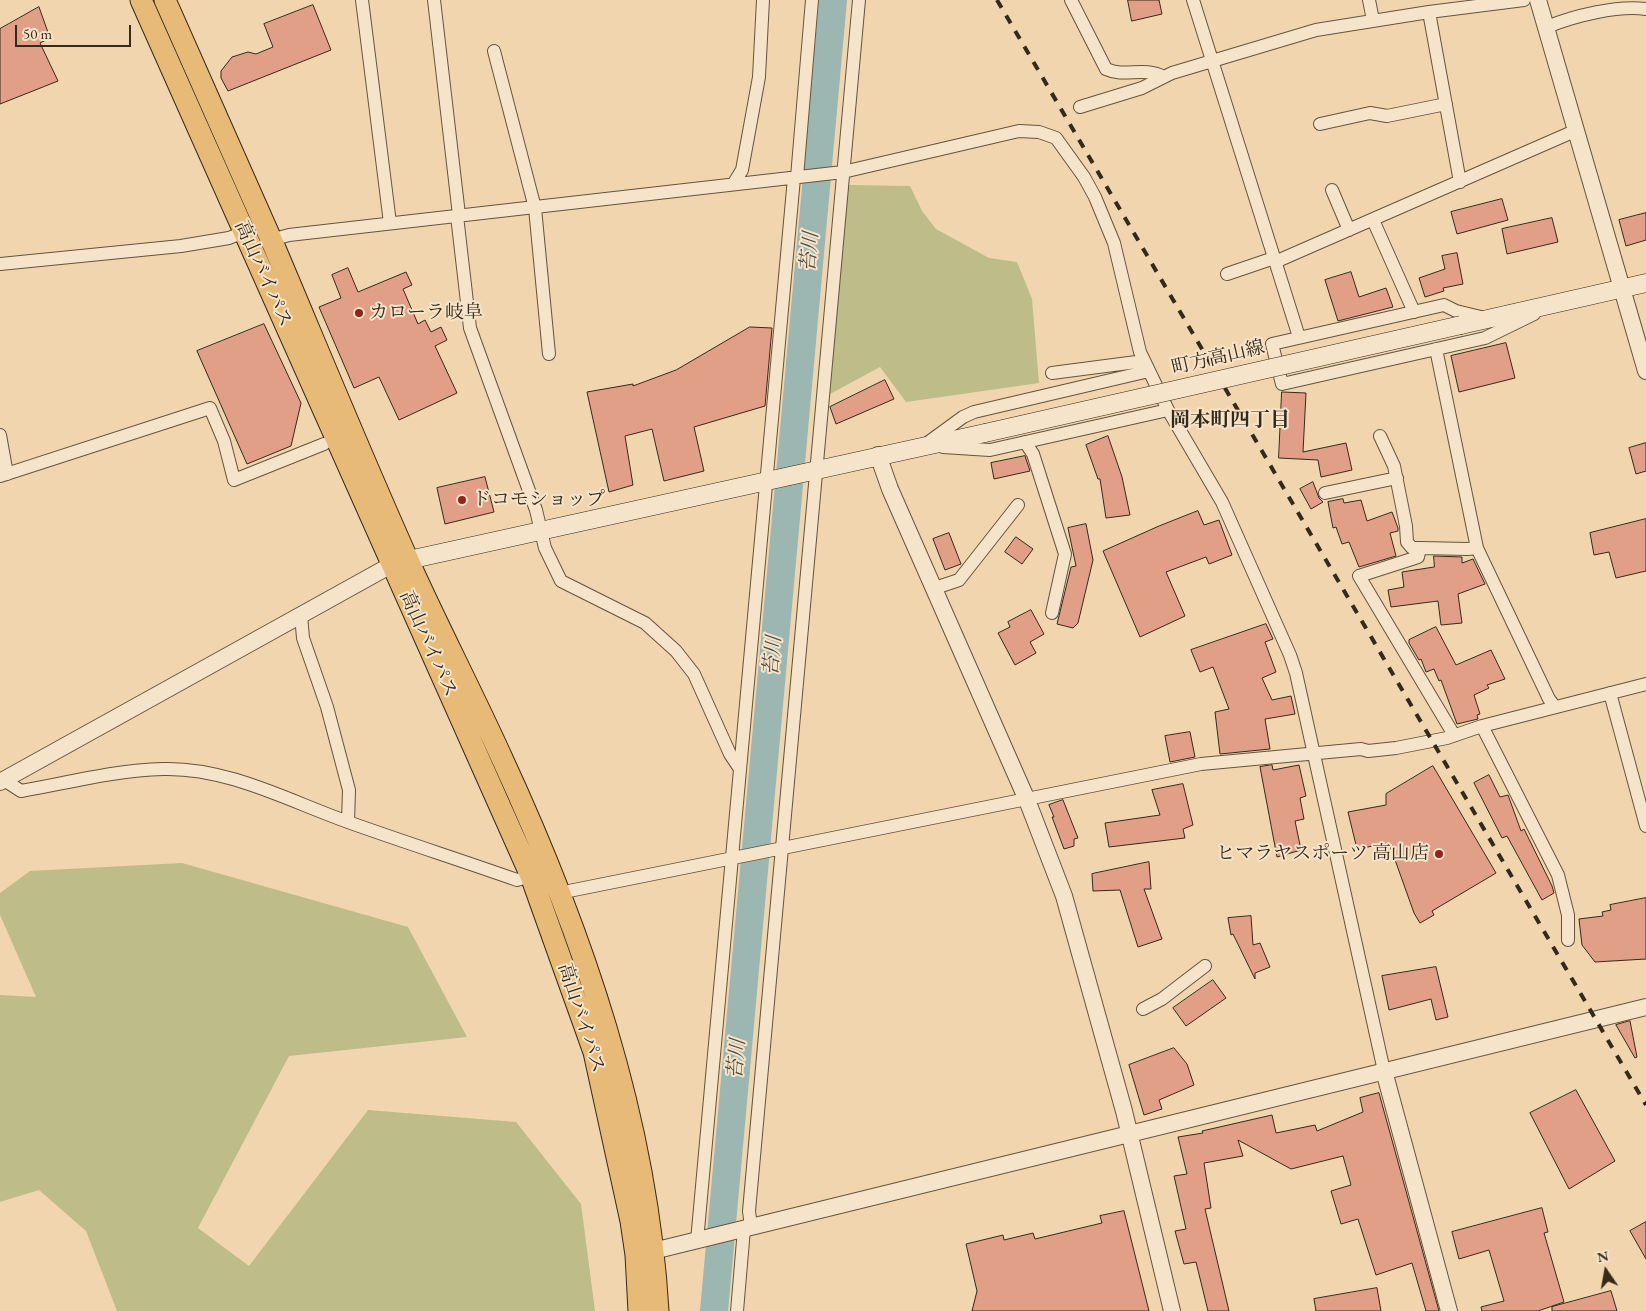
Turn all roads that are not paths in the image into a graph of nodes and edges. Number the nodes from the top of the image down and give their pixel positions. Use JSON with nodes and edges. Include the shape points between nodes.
{"nodes":[{"id":1,"x":141,"y":0,"type":"edge"},
{"id":2,"x":165,"y":0,"type":"edge"},
{"id":3,"x":362,"y":0,"type":"edge"},
{"id":4,"x":434,"y":0,"type":"edge"},
{"id":5,"x":763,"y":0,"type":"edge"},
{"id":6,"x":812,"y":0,"type":"edge"},
{"id":7,"x":859,"y":0,"type":"edge"},
{"id":8,"x":1071,"y":0,"type":"edge"},
{"id":9,"x":1193,"y":0,"type":"edge"},
{"id":10,"x":1369,"y":0,"type":"edge"},
{"id":11,"x":1524,"y":0,"type":"edge"},
{"id":12,"x":1538,"y":0,"type":"edge"},
{"id":13,"x":1646,"y":8,"type":"edge"},
{"id":14,"x":1429,"y":12,"type":"junction"},
{"id":15,"x":1373,"y":20,"type":"junction"},
{"id":16,"x":1547,"y":26,"type":"junction"},
{"id":17,"x":494,"y":51,"type":"dead end"},
{"id":18,"x":1212,"y":61,"type":"junction"},
{"id":19,"x":1164,"y":77,"type":"junction"},
{"id":20,"x":1446,"y":104,"type":"junction"},
{"id":21,"x":1080,"y":107,"type":"dead end"},
{"id":22,"x":1320,"y":124,"type":"dead end"},
{"id":23,"x":1577,"y":130,"type":"junction"},
{"id":24,"x":841,"y":173,"type":"junction"},
{"id":25,"x":797,"y":177,"type":"junction"},
{"id":26,"x":1460,"y":182,"type":"junction"},
{"id":27,"x":734,"y":183,"type":"junction"},
{"id":28,"x":1332,"y":190,"type":"dead end"},
{"id":29,"x":534,"y":208,"type":"junction"},
{"id":30,"x":458,"y":215,"type":"junction"},
{"id":31,"x":1373,"y":220,"type":"junction"},
{"id":32,"x":390,"y":224,"type":"junction"},
{"id":33,"x":1349,"y":230,"type":"junction"},
{"id":34,"x":244,"y":232,"type":"junction"},
{"id":35,"x":271,"y":240,"type":"junction"},
{"id":36,"x":1275,"y":260,"type":"junction"},
{"id":37,"x":0,"y":264,"type":"edge"},
{"id":38,"x":1227,"y":274,"type":"dead end"},
{"id":39,"x":1646,"y":284,"type":"edge"},
{"id":40,"x":1622,"y":289,"type":"junction"},
{"id":41,"x":1552,"y":305,"type":"junction"},
{"id":42,"x":1414,"y":312,"type":"junction"},
{"id":43,"x":1489,"y":319,"type":"junction"},
{"id":44,"x":1299,"y":337,"type":"junction"},
{"id":45,"x":1436,"y":349,"type":"junction"},
{"id":46,"x":549,"y":354,"type":"dead end"},
{"id":47,"x":1146,"y":366,"type":"junction"},
{"id":48,"x":1646,"y":371,"type":"edge"},
{"id":49,"x":1052,"y":373,"type":"dead end"},
{"id":50,"x":1168,"y":410,"type":"junction"},
{"id":51,"x":0,"y":436,"type":"edge"},
{"id":52,"x":1380,"y":436,"type":"dead end"},
{"id":53,"x":1024,"y":442,"type":"junction"},
{"id":54,"x":324,"y":444,"type":"dead end"},
{"id":55,"x":924,"y":446,"type":"junction"},
{"id":56,"x":878,"y":456,"type":"junction"},
{"id":57,"x":814,"y":470,"type":"junction"},
{"id":58,"x":3,"y":475,"type":"edge"},
{"id":59,"x":1397,"y":478,"type":"junction"},
{"id":60,"x":769,"y":479,"type":"junction"},
{"id":61,"x":1325,"y":493,"type":"dead end"},
{"id":62,"x":1018,"y":504,"type":"dead end"},
{"id":63,"x":540,"y":530,"type":"junction"},
{"id":64,"x":1420,"y":548,"type":"junction"},
{"id":65,"x":1477,"y":548,"type":"junction"},
{"id":66,"x":400,"y":561,"type":"junction"},
{"id":67,"x":935,"y":588,"type":"junction"},
{"id":68,"x":1052,"y":613,"type":"dead end"},
{"id":69,"x":301,"y":615,"type":"junction"},
{"id":70,"x":1646,"y":684,"type":"edge"},
{"id":71,"x":1610,"y":693,"type":"junction"},
{"id":72,"x":1555,"y":707,"type":"junction"},
{"id":73,"x":1482,"y":726,"type":"junction"},
{"id":74,"x":1454,"y":735,"type":"junction"},
{"id":75,"x":1314,"y":754,"type":"junction"},
{"id":76,"x":740,"y":769,"type":"junction"},
{"id":77,"x":2,"y":781,"type":"edge"},
{"id":78,"x":1027,"y":800,"type":"junction"},
{"id":79,"x":348,"y":822,"type":"junction"},
{"id":80,"x":1646,"y":826,"type":"edge"},
{"id":81,"x":778,"y":848,"type":"junction"},
{"id":82,"x":734,"y":857,"type":"junction"},
{"id":83,"x":531,"y":876,"type":"junction"},
{"id":84,"x":559,"y":893,"type":"junction"},
{"id":85,"x":1568,"y":940,"type":"dead end"},
{"id":86,"x":1205,"y":966,"type":"dead end"},
{"id":87,"x":1646,"y":1007,"type":"edge"},
{"id":88,"x":1143,"y":1009,"type":"dead end"},
{"id":89,"x":1384,"y":1071,"type":"junction"},
{"id":90,"x":1129,"y":1135,"type":"junction"},
{"id":91,"x":746,"y":1229,"type":"junction"},
{"id":92,"x":699,"y":1240,"type":"junction"},
{"id":93,"x":646,"y":1253,"type":"junction"},
{"id":94,"x":639,"y":1311,"type":"edge"},
{"id":95,"x":658,"y":1311,"type":"edge"},
{"id":96,"x":737,"y":1311,"type":"edge"},
{"id":97,"x":1172,"y":1311,"type":"edge"},
{"id":98,"x":1449,"y":1311,"type":"edge"}],
"edges":[{"from":1,"to":34,"type":"highway","name":"高山バイパス"},
{"from":2,"to":35,"type":"highway","name":"高山バイパス"},
{"from":3,"to":32,"type":"street"},
{"from":4,"to":30,"type":"street"},
{"from":5,"to":27,"type":"street","via":[[759,77],[742,170]]},
{"from":6,"to":25,"type":"street"},
{"from":7,"to":24,"type":"street"},
{"from":8,"to":19,"type":"street","via":[[1106,69],[1123,74],[1152,71]]},
{"from":9,"to":18,"type":"street"},
{"from":10,"to":15,"type":"street"},
{"from":11,"to":14,"type":"street"},
{"from":12,"to":16,"type":"street"},
{"from":13,"to":16,"type":"street","via":[[1631,7]]},
{"from":14,"to":15,"type":"street"},
{"from":14,"to":20,"type":"street"},
{"from":15,"to":18,"type":"street","via":[[1316,30]]},
{"from":16,"to":23,"type":"street"},
{"from":17,"to":29,"type":"street"},
{"from":18,"to":19,"type":"street"},
{"from":18,"to":36,"type":"street"},
{"from":19,"to":21,"type":"street","via":[[1142,88]]},
{"from":20,"to":22,"type":"street","via":[[1387,116],[1370,113]]},
{"from":20,"to":26,"type":"street"},
{"from":23,"to":26,"type":"street"},
{"from":23,"to":40,"type":"street"},
{"from":24,"to":25,"type":"street"},
{"from":24,"to":47,"type":"street","via":[[1019,131],[1039,132],[1056,138],[1084,177],[1105,220],[1122,269],[1136,337]]},
{"from":24,"to":57,"type":"street"},
{"from":25,"to":27,"type":"street"},
{"from":25,"to":60,"type":"street"},
{"from":26,"to":31,"type":"street"},
{"from":27,"to":29,"type":"street"},
{"from":28,"to":33,"type":"street"},
{"from":29,"to":30,"type":"street"},
{"from":29,"to":46,"type":"street"},
{"from":30,"to":32,"type":"street"},
{"from":30,"to":63,"type":"street","via":[[470,328],[536,510]]},
{"from":31,"to":33,"type":"street"},
{"from":31,"to":42,"type":"street"},
{"from":32,"to":35,"type":"street","via":[[289,235]]},
{"from":33,"to":36,"type":"street"},
{"from":34,"to":37,"type":"street","via":[[229,238],[181,246]]},
{"from":34,"to":66,"type":"highway","name":"高山バイパス"},
{"from":35,"to":66,"type":"highway","name":"高山バイパス"},
{"from":36,"to":38,"type":"street"},
{"from":36,"to":44,"type":"street"},
{"from":39,"to":40,"type":"main road"},
{"from":40,"to":41,"type":"main road"},
{"from":40,"to":48,"type":"street"},
{"from":41,"to":43,"type":"main road"},
{"from":41,"to":45,"type":"street","via":[[1485,338]]},
{"from":42,"to":43,"type":"street","via":[[1444,305]]},
{"from":42,"to":44,"type":"street"},
{"from":43,"to":55,"type":"main road","name":"町方高山線","bridge":true},
{"from":44,"to":45,"type":"street","via":[[1272,344],[1282,384]]},
{"from":45,"to":65,"type":"street"},
{"from":47,"to":49,"type":"street"},
{"from":47,"to":50,"type":"street"},
{"from":47,"to":55,"type":"street","via":[[974,412]]},
{"from":50,"to":53,"type":"street"},
{"from":50,"to":75,"type":"street","via":[[1222,502],[1290,655]]},
{"from":51,"to":58,"type":"street"},
{"from":52,"to":59,"type":"street"},
{"from":53,"to":55,"type":"street","via":[[990,450]]},
{"from":53,"to":68,"type":"street","via":[[1033,454],[1065,554]]},
{"from":54,"to":58,"type":"street","via":[[234,480],[224,442],[210,408]]},
{"from":55,"to":56,"type":"main road","name":"町方高山線"},
{"from":56,"to":57,"type":"main road","name":"町方高山線"},
{"from":56,"to":67,"type":"street"},
{"from":57,"to":60,"type":"main road"},
{"from":57,"to":81,"type":"street"},
{"from":59,"to":61,"type":"street"},
{"from":59,"to":64,"type":"street","via":[[1407,542],[1412,548]]},
{"from":60,"to":63,"type":"main road"},
{"from":60,"to":76,"type":"street"},
{"from":62,"to":67,"type":"street","via":[[959,580]]},
{"from":63,"to":66,"type":"main road"},
{"from":63,"to":76,"type":"street","via":[[561,581],[645,623],[686,663]]},
{"from":64,"to":65,"type":"street"},
{"from":64,"to":74,"type":"street","via":[[1418,557],[1359,576]]},
{"from":65,"to":72,"type":"street"},
{"from":66,"to":69,"type":"street"},
{"from":66,"to":83,"type":"highway","name":"高山バイパス"},
{"from":66,"to":84,"type":"highway","name":"高山バイパス","via":[[503,759]]},
{"from":67,"to":78,"type":"street"},
{"from":69,"to":77,"type":"street"},
{"from":69,"to":79,"type":"street","via":[[303,638],[349,790]]},
{"from":70,"to":71,"type":"street"},
{"from":71,"to":72,"type":"street"},
{"from":71,"to":80,"type":"street"},
{"from":72,"to":73,"type":"street"},
{"from":73,"to":74,"type":"street"},
{"from":73,"to":85,"type":"street","via":[[1558,875],[1568,914]]},
{"from":74,"to":75,"type":"street","via":[[1396,748]]},
{"from":75,"to":78,"type":"street","via":[[1201,764]]},
{"from":75,"to":89,"type":"street"},
{"from":76,"to":82,"type":"street"},
{"from":77,"to":79,"type":"street","via":[[21,791],[140,770],[184,770],[242,782]]},
{"from":78,"to":81,"type":"street"},
{"from":78,"to":90,"type":"street","via":[[1064,896]]},
{"from":79,"to":83,"type":"street","via":[[517,880]]},
{"from":81,"to":82,"type":"street"},
{"from":81,"to":91,"type":"street"},
{"from":82,"to":84,"type":"street"},
{"from":82,"to":92,"type":"street"},
{"from":83,"to":93,"type":"highway","name":"高山バイパス","via":[[594,1052]]},
{"from":84,"to":93,"type":"highway","name":"高山バイパス","via":[[608,1029],[629,1114]]},
{"from":86,"to":88,"type":"street","via":[[1162,999]]},
{"from":87,"to":89,"type":"street"},
{"from":89,"to":90,"type":"street"},
{"from":89,"to":98,"type":"street"},
{"from":90,"to":91,"type":"street"},
{"from":90,"to":97,"type":"street"},
{"from":91,"to":92,"type":"street"},
{"from":91,"to":96,"type":"street"},
{"from":92,"to":93,"type":"street"},
{"from":93,"to":94,"type":"highway","name":"高山バイパス"},
{"from":93,"to":95,"type":"highway","name":"高山バイパス"}]}
